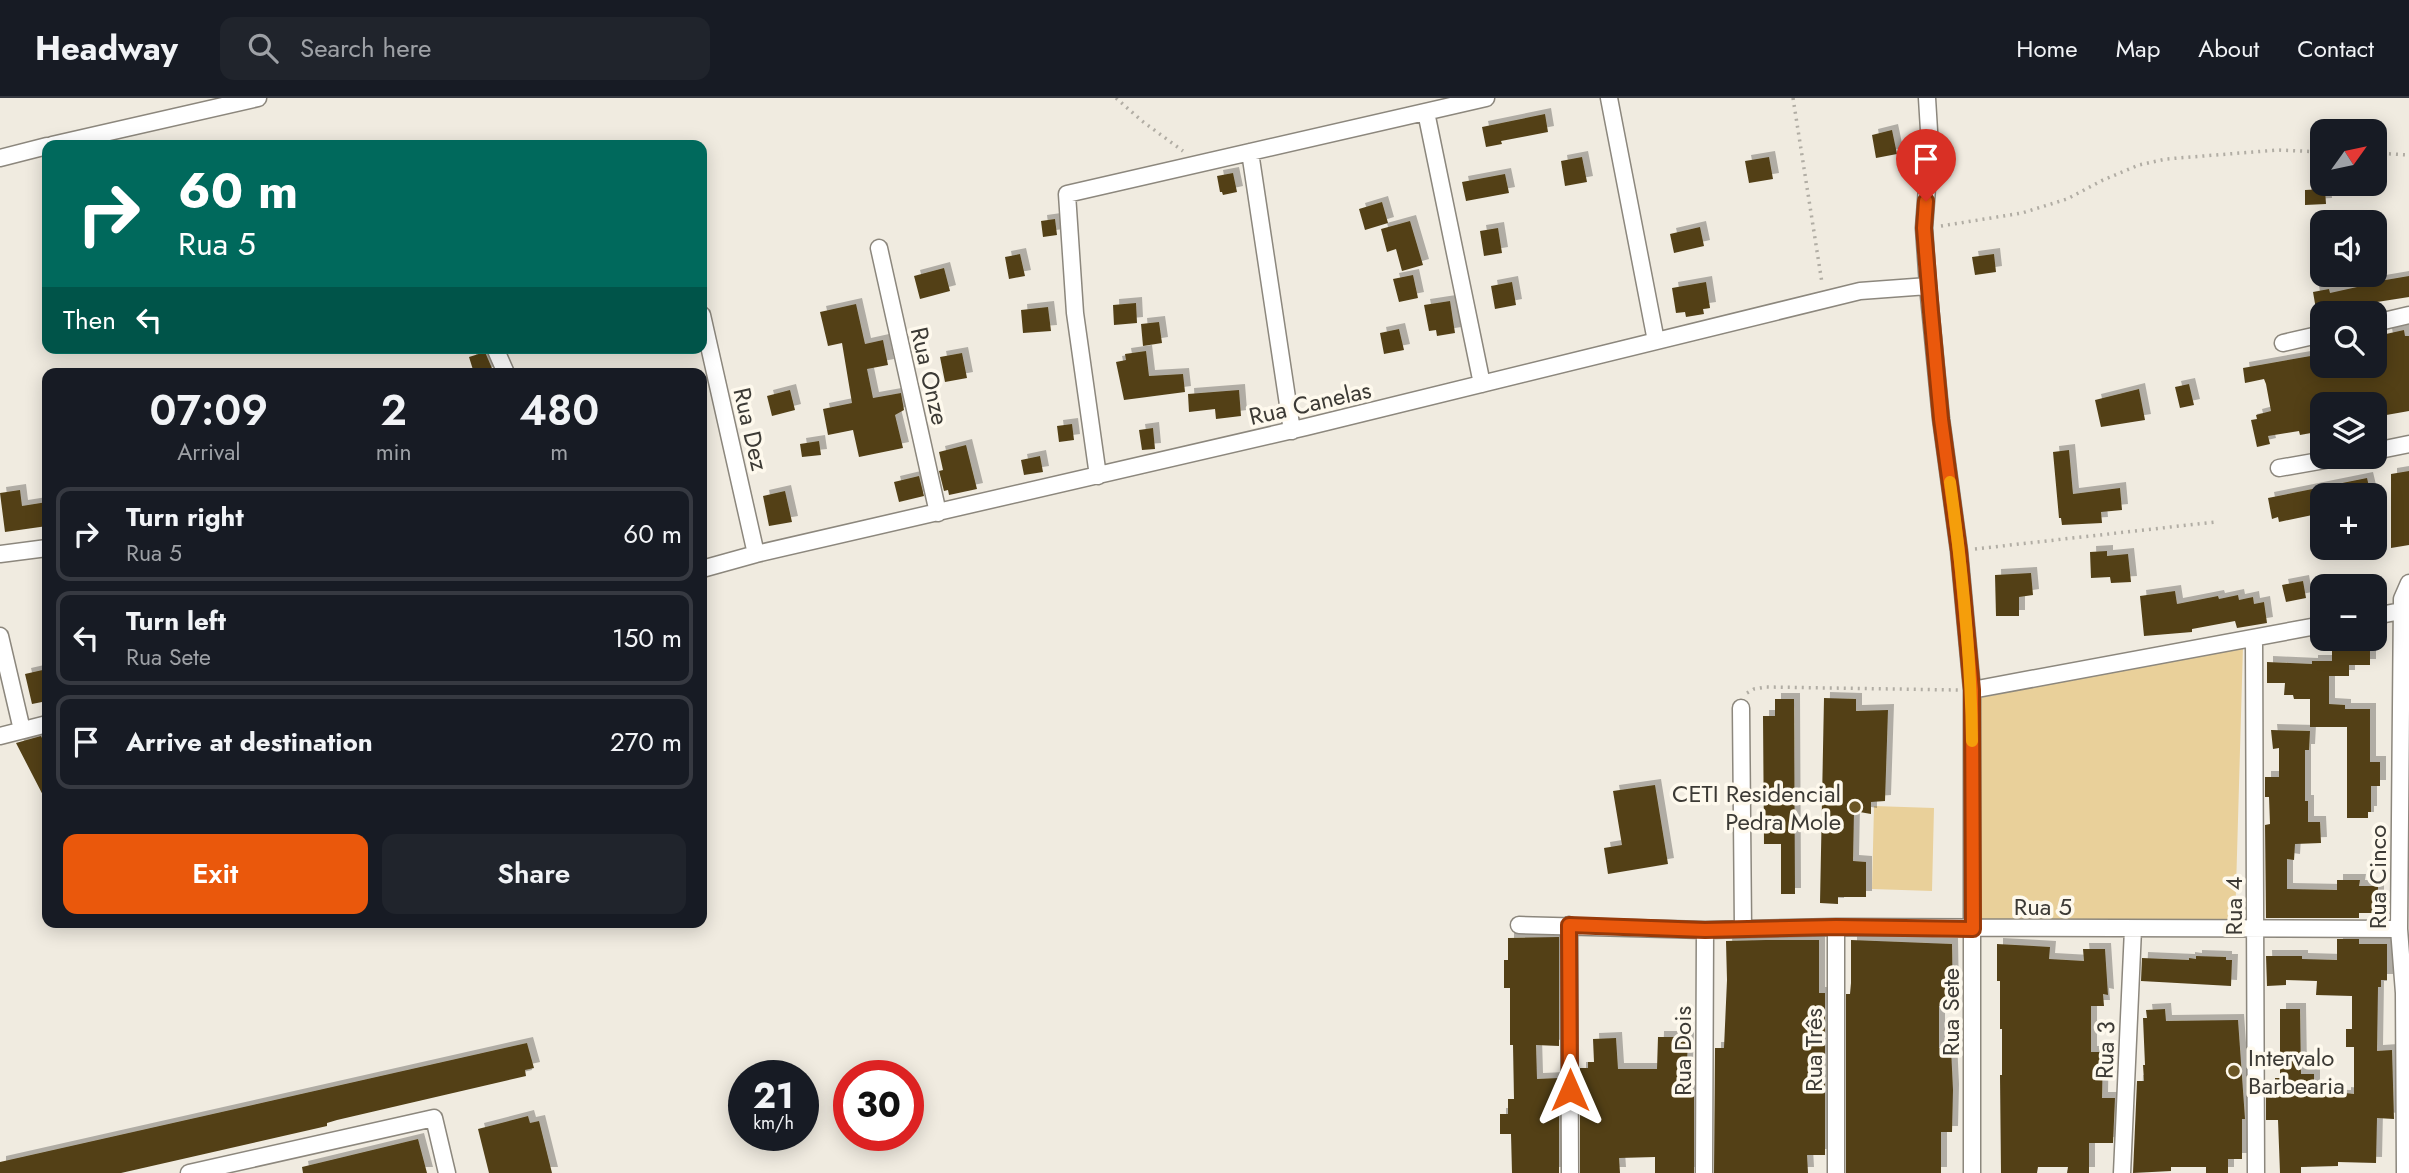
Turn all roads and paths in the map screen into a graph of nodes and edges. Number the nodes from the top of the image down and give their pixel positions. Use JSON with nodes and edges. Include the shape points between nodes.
{"nodes":[{"id":1,"x":258,"y":98,"type":"edge"},
{"id":2,"x":1116,"y":98,"type":"edge"},
{"id":3,"x":1486,"y":98,"type":"edge"},
{"id":4,"x":1609,"y":98,"type":"edge"},
{"id":5,"x":1793,"y":98,"type":"edge"},
{"id":6,"x":1927,"y":98,"type":"edge"},
{"id":7,"x":1426,"y":112,"type":"junction"},
{"id":8,"x":74,"y":140,"type":"edge"},
{"id":9,"x":42,"y":147,"type":"edge"},
{"id":10,"x":2310,"y":151,"type":"edge"},
{"id":11,"x":1250,"y":152,"type":"junction"},
{"id":12,"x":2387,"y":154,"type":"edge"},
{"id":13,"x":2409,"y":155,"type":"edge"},
{"id":14,"x":0,"y":158,"type":"edge"},
{"id":15,"x":1203,"y":163,"type":"junction"},
{"id":16,"x":1924,"y":228,"type":"junction"},
{"id":17,"x":878,"y":248,"type":"dead end"},
{"id":18,"x":1928,"y":286,"type":"junction"},
{"id":19,"x":1825,"y":300,"type":"junction"},
{"id":20,"x":2409,"y":315,"type":"edge"},
{"id":21,"x":2387,"y":320,"type":"edge"},
{"id":22,"x":707,"y":337,"type":"edge"},
{"id":23,"x":2310,"y":337,"type":"edge"},
{"id":24,"x":1656,"y":341,"type":"junction"},
{"id":25,"x":2283,"y":343,"type":"dead end"},
{"id":26,"x":1482,"y":384,"type":"junction"},
{"id":27,"x":1292,"y":431,"type":"junction"},
{"id":28,"x":2409,"y":444,"type":"edge"},
{"id":29,"x":2387,"y":449,"type":"edge"},
{"id":30,"x":2310,"y":463,"type":"edge"},
{"id":31,"x":2279,"y":468,"type":"dead end"},
{"id":32,"x":1098,"y":476,"type":"junction"},
{"id":33,"x":938,"y":513,"type":"junction"},
{"id":34,"x":2215,"y":522,"type":"dead end"},
{"id":35,"x":42,"y":549,"type":"edge"},
{"id":36,"x":1959,"y":551,"type":"junction"},
{"id":37,"x":0,"y":554,"type":"edge"},
{"id":38,"x":756,"y":554,"type":"junction"},
{"id":39,"x":707,"y":568,"type":"edge"},
{"id":40,"x":2409,"y":583,"type":"edge"},
{"id":41,"x":2402,"y":611,"type":"junction"},
{"id":42,"x":2387,"y":614,"type":"edge"},
{"id":43,"x":2310,"y":627,"type":"edge"},
{"id":44,"x":0,"y":636,"type":"edge"},
{"id":45,"x":2254,"y":638,"type":"junction"},
{"id":46,"x":1972,"y":690,"type":"junction"},
{"id":47,"x":1741,"y":708,"type":"joint"},
{"id":48,"x":42,"y":725,"type":"edge"},
{"id":49,"x":22,"y":730,"type":"junction"},
{"id":50,"x":0,"y":736,"type":"edge"},
{"id":51,"x":2404,"y":909,"type":"edge"},
{"id":52,"x":1518,"y":925,"type":"dead end"},
{"id":53,"x":1569,"y":925,"type":"junction"},
{"id":54,"x":1836,"y":927,"type":"junction"},
{"id":55,"x":1743,"y":928,"type":"junction"},
{"id":56,"x":1973,"y":929,"type":"junction"},
{"id":57,"x":2133,"y":929,"type":"junction"},
{"id":58,"x":2399,"y":929,"type":"junction"},
{"id":59,"x":1705,"y":930,"type":"junction"},
{"id":60,"x":2255,"y":930,"type":"junction"},
{"id":61,"x":2406,"y":994,"type":"edge"},
{"id":62,"x":189,"y":1173,"type":"edge"},
{"id":63,"x":447,"y":1173,"type":"edge"},
{"id":64,"x":1570,"y":1173,"type":"edge"},
{"id":65,"x":1704,"y":1173,"type":"edge"},
{"id":66,"x":1836,"y":1173,"type":"edge"},
{"id":67,"x":1972,"y":1173,"type":"edge"},
{"id":68,"x":2123,"y":1173,"type":"edge"},
{"id":69,"x":2256,"y":1173,"type":"edge"},
{"id":70,"x":2405,"y":1173,"type":"edge"}],
"edges":[{"from":1,"to":8,"type":"street"},
{"from":2,"to":15,"type":"path"},
{"from":3,"to":7,"type":"street"},
{"from":4,"to":24,"type":"street"},
{"from":5,"to":19,"type":"path"},
{"from":6,"to":16,"type":"street","name":"Rua Sete","via":[[1930,147]]},
{"from":7,"to":11,"type":"street"},
{"from":7,"to":26,"type":"street"},
{"from":9,"to":14,"type":"street"},
{"from":10,"to":16,"type":"path","via":[[2166,159],[2139,165],[2067,199],[2022,213]]},
{"from":11,"to":15,"type":"street"},
{"from":11,"to":27,"type":"street"},
{"from":12,"to":13,"type":"path"},
{"from":15,"to":32,"type":"street","via":[[1067,194],[1075,313]]},
{"from":16,"to":18,"type":"street","name":"Rua Sete"},
{"from":17,"to":33,"type":"street","name":"Rua Onze"},
{"from":18,"to":19,"type":"street","name":"Rua Canelas","via":[[1860,291]]},
{"from":18,"to":36,"type":"street","name":"Rua Sete"},
{"from":19,"to":24,"type":"street","name":"Rua Canelas"},
{"from":20,"to":21,"type":"street"},
{"from":22,"to":38,"type":"street","name":"Rua Dez"},
{"from":23,"to":25,"type":"street"},
{"from":24,"to":26,"type":"street","name":"Rua Canelas"},
{"from":26,"to":27,"type":"street","name":"Rua Canelas"},
{"from":27,"to":32,"type":"street","name":"Rua Canelas"},
{"from":28,"to":29,"type":"street"},
{"from":30,"to":31,"type":"street"},
{"from":32,"to":33,"type":"street","name":"Rua Canelas"},
{"from":33,"to":38,"type":"street","name":"Rua Canelas"},
{"from":34,"to":36,"type":"path"},
{"from":35,"to":37,"type":"street"},
{"from":36,"to":46,"type":"street","name":"Rua Sete"},
{"from":38,"to":39,"type":"street","name":"Rua Canelas"},
{"from":40,"to":41,"type":"street","name":"Rua Cinco"},
{"from":41,"to":42,"type":"street"},
{"from":41,"to":51,"type":"street","name":"Rua Cinco"},
{"from":43,"to":45,"type":"street"},
{"from":44,"to":49,"type":"street"},
{"from":45,"to":46,"type":"street"},
{"from":45,"to":60,"type":"street","name":"Rua 4"},
{"from":46,"to":47,"type":"path","via":[[1766,687],[1748,692]]},
{"from":46,"to":56,"type":"street","name":"Rua Sete"},
{"from":47,"to":55,"type":"street"},
{"from":48,"to":49,"type":"street"},
{"from":49,"to":50,"type":"street"},
{"from":51,"to":58,"type":"street","name":"Rua Cinco"},
{"from":52,"to":53,"type":"street","name":"Rua 5"},
{"from":53,"to":59,"type":"street","name":"Rua 5"},
{"from":53,"to":64,"type":"street"},
{"from":54,"to":55,"type":"street","name":"Rua 5"},
{"from":54,"to":56,"type":"street","name":"Rua 5"},
{"from":54,"to":66,"type":"street","name":"Rua Três"},
{"from":55,"to":59,"type":"street","name":"Rua 5"},
{"from":56,"to":57,"type":"street","name":"Rua 5"},
{"from":56,"to":67,"type":"street","name":"Rua Sete"},
{"from":57,"to":60,"type":"street","name":"Rua 5"},
{"from":57,"to":68,"type":"street","name":"Rua 3"},
{"from":58,"to":60,"type":"street","name":"Rua 5"},
{"from":58,"to":61,"type":"street","name":"Rua Cinco"},
{"from":59,"to":65,"type":"street","name":"Rua Dois"},
{"from":60,"to":69,"type":"street","name":"Rua 4"},
{"from":61,"to":70,"type":"street","name":"Rua Cinco"},
{"from":62,"to":63,"type":"street","via":[[434,1118]]}]}
